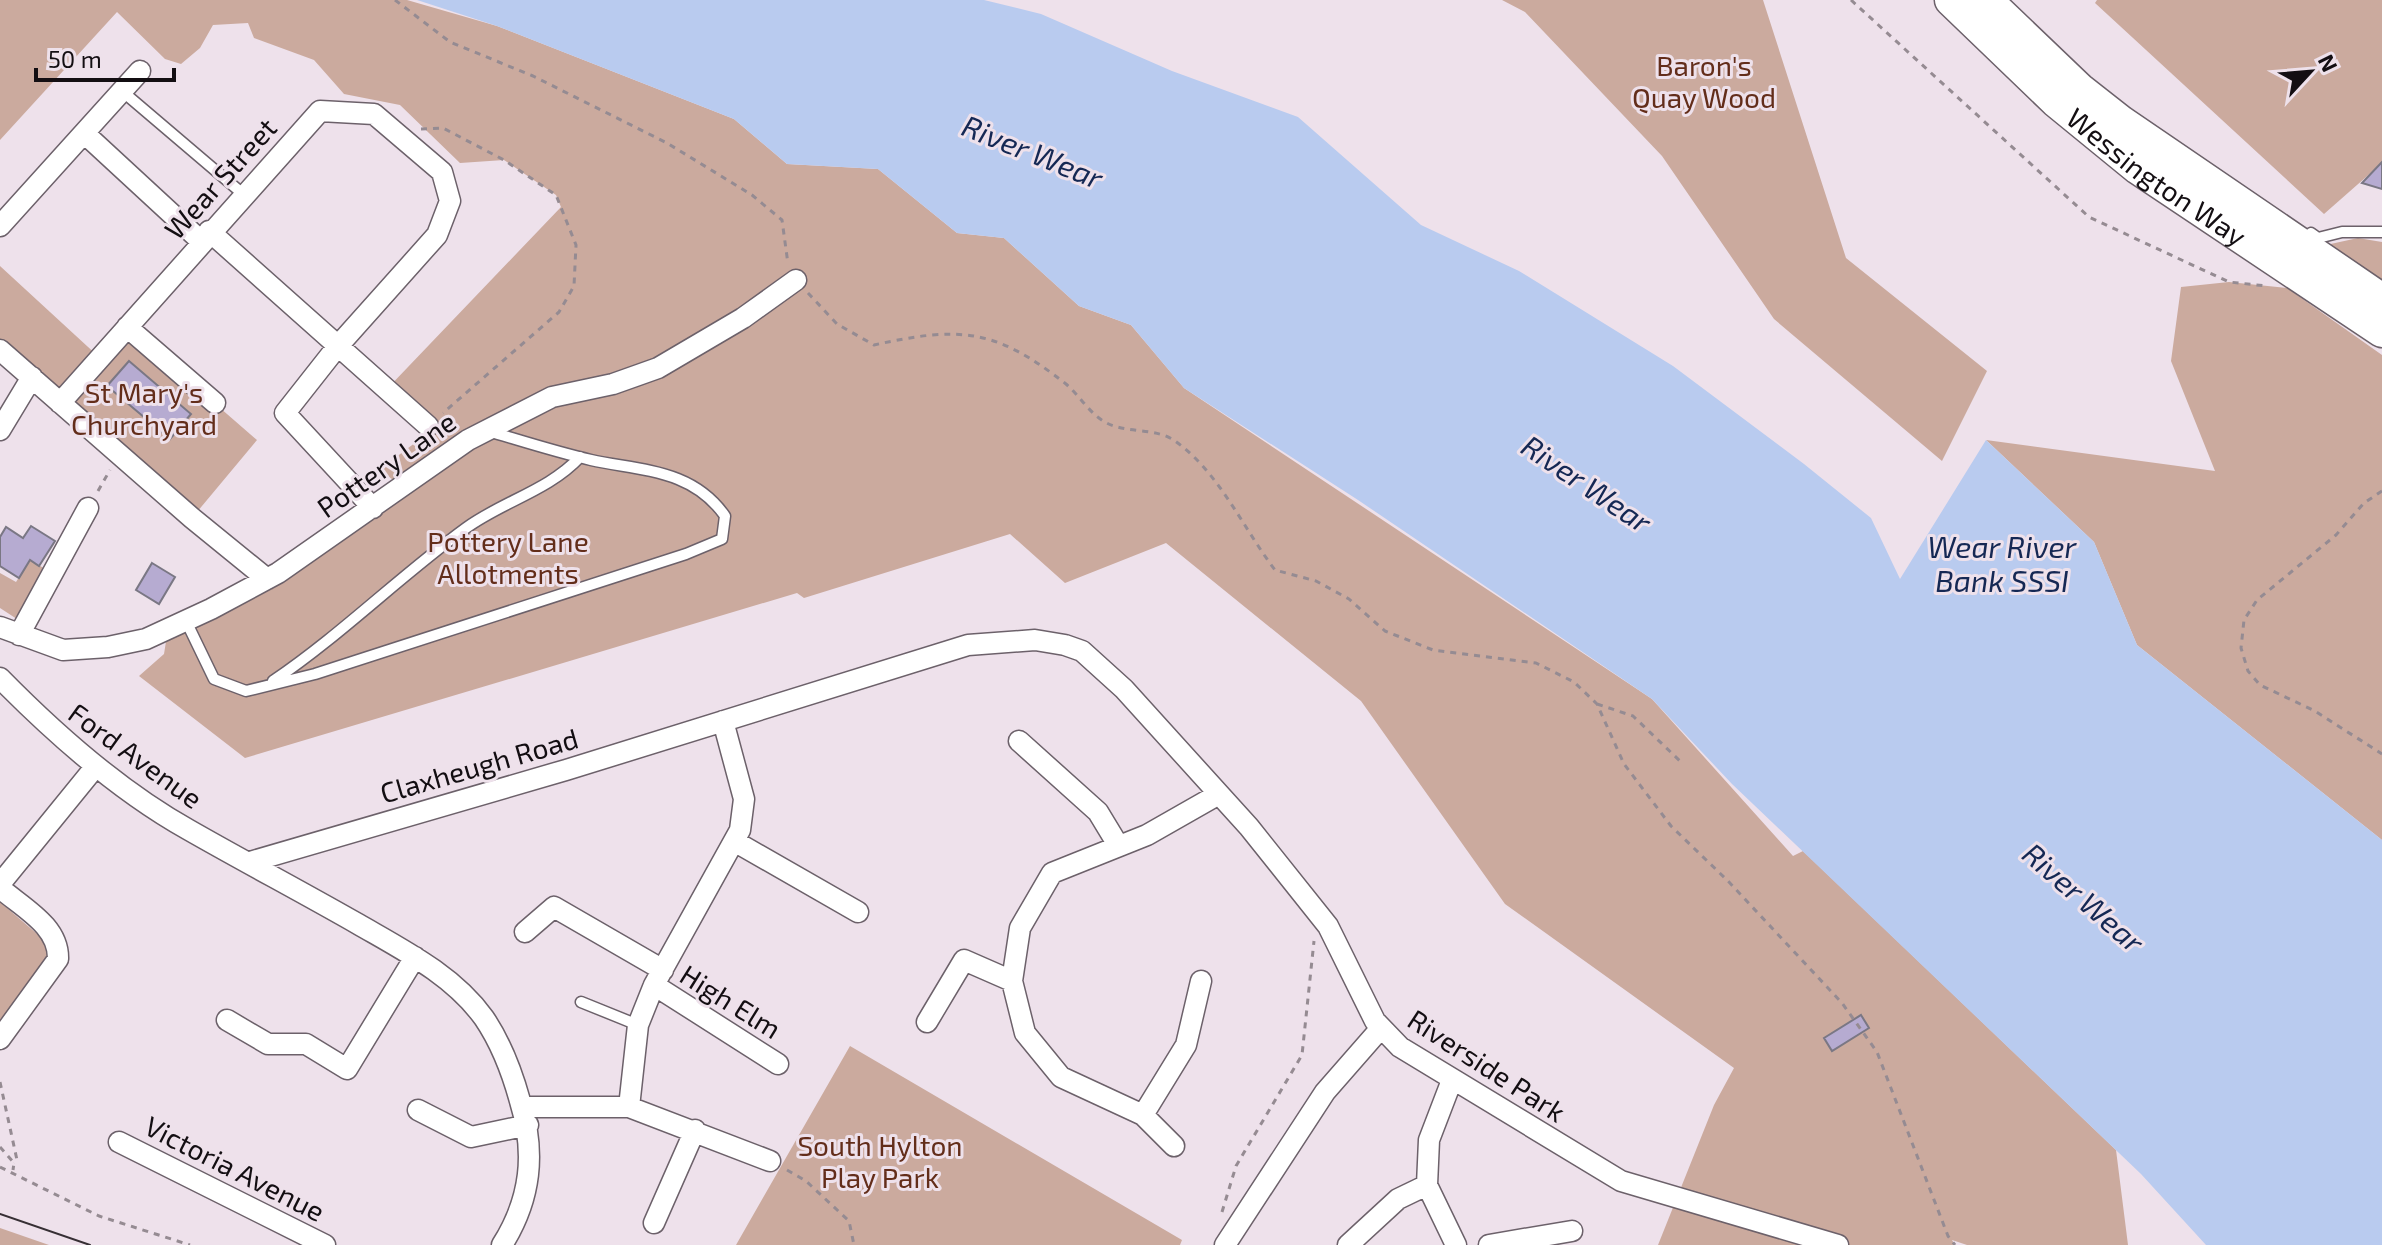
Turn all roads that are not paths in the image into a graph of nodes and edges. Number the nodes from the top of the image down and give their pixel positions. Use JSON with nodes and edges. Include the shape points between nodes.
{"nodes":[{"id":1,"x":1951,"y":0,"type":"edge"},
{"id":2,"x":1986,"y":0,"type":"edge"},
{"id":3,"x":140,"y":71,"type":"dead end"},
{"id":4,"x":122,"y":91,"type":"junction"},
{"id":5,"x":2121,"y":122,"type":"junction"},
{"id":6,"x":84,"y":133,"type":"junction"},
{"id":7,"x":2162,"y":133,"type":"dead end"},
{"id":8,"x":243,"y":194,"type":"junction"},
{"id":9,"x":0,"y":226,"type":"edge"},
{"id":10,"x":2305,"y":230,"type":"dead end"},
{"id":11,"x":2382,"y":232,"type":"edge"},
{"id":12,"x":205,"y":236,"type":"junction"},
{"id":13,"x":796,"y":280,"type":"road end"},
{"id":14,"x":2382,"y":300,"type":"edge"},
{"id":15,"x":127,"y":327,"type":"junction"},
{"id":16,"x":2382,"y":331,"type":"edge"},
{"id":17,"x":337,"y":347,"type":"junction"},
{"id":18,"x":0,"y":350,"type":"edge"},
{"id":19,"x":32,"y":377,"type":"junction"},
{"id":20,"x":60,"y":403,"type":"junction"},
{"id":21,"x":215,"y":403,"type":"dead end"},
{"id":22,"x":428,"y":426,"type":"road end"},
{"id":23,"x":0,"y":430,"type":"edge"},
{"id":24,"x":486,"y":431,"type":"junction"},
{"id":25,"x":580,"y":457,"type":"junction"},
{"id":26,"x":88,"y":508,"type":"road end"},
{"id":27,"x":373,"y":508,"type":"junction"},
{"id":28,"x":267,"y":579,"type":"junction"},
{"id":29,"x":186,"y":621,"type":"junction"},
{"id":30,"x":9,"y":631,"type":"edge"},
{"id":31,"x":1082,"y":651,"type":"joint"},
{"id":32,"x":0,"y":678,"type":"edge"},
{"id":33,"x":266,"y":686,"type":"junction"},
{"id":34,"x":723,"y":721,"type":"junction"},
{"id":35,"x":1019,"y":741,"type":"dead end"},
{"id":36,"x":96,"y":766,"type":"junction"},
{"id":37,"x":1219,"y":794,"type":"junction"},
{"id":38,"x":734,"y":841,"type":"junction"},
{"id":39,"x":1118,"y":845,"type":"junction"},
{"id":40,"x":250,"y":862,"type":"junction"},
{"id":41,"x":0,"y":886,"type":"edge"},
{"id":42,"x":858,"y":912,"type":"dead end"},
{"id":43,"x":525,"y":932,"type":"dead end"},
{"id":44,"x":415,"y":957,"type":"junction"},
{"id":45,"x":658,"y":978,"type":"junction"},
{"id":46,"x":1012,"y":981,"type":"junction"},
{"id":47,"x":1201,"y":981,"type":"dead end"},
{"id":48,"x":581,"y":1002,"type":"dead end"},
{"id":49,"x":227,"y":1020,"type":"dead end"},
{"id":50,"x":927,"y":1022,"type":"dead end"},
{"id":51,"x":638,"y":1025,"type":"junction"},
{"id":52,"x":1381,"y":1028,"type":"junction"},
{"id":53,"x":0,"y":1039,"type":"edge"},
{"id":54,"x":778,"y":1064,"type":"dead end"},
{"id":55,"x":1452,"y":1080,"type":"junction"},
{"id":56,"x":629,"y":1107,"type":"junction"},
{"id":57,"x":418,"y":1110,"type":"dead end"},
{"id":58,"x":1143,"y":1115,"type":"junction"},
{"id":59,"x":525,"y":1116,"type":"junction"},
{"id":60,"x":695,"y":1130,"type":"junction"},
{"id":61,"x":119,"y":1142,"type":"dead end"},
{"id":62,"x":1174,"y":1146,"type":"dead end"},
{"id":63,"x":770,"y":1161,"type":"road end"},
{"id":64,"x":1427,"y":1185,"type":"junction"},
{"id":65,"x":654,"y":1223,"type":"dead end"},
{"id":66,"x":1572,"y":1231,"type":"dead end"},
{"id":67,"x":1228,"y":1241,"type":"edge"},
{"id":68,"x":325,"y":1245,"type":"edge"},
{"id":69,"x":502,"y":1245,"type":"edge"},
{"id":70,"x":1348,"y":1245,"type":"edge"},
{"id":71,"x":1456,"y":1245,"type":"edge"},
{"id":72,"x":1489,"y":1245,"type":"edge"},
{"id":73,"x":1838,"y":1245,"type":"edge"}],
"edges":[{"from":1,"to":16,"type":"highway","name":"Wessington Way","via":[[2056,101],[2138,168]]},
{"from":2,"to":5,"type":"highway","name":"Wessington Way"},
{"from":3,"to":4,"type":"street"},
{"from":4,"to":6,"type":"street"},
{"from":4,"to":8,"type":"lane"},
{"from":5,"to":7,"type":"lane"},
{"from":5,"to":14,"type":"highway","name":"Wessington Way"},
{"from":6,"to":9,"type":"street"},
{"from":6,"to":12,"type":"street"},
{"from":8,"to":12,"type":"street","name":"Wear Street"},
{"from":8,"to":17,"type":"street","name":"Wear Street","via":[[320,111],[374,114],[442,172],[450,201],[437,235]]},
{"from":10,"to":11,"type":"lane","via":[[2318,238]]},
{"from":12,"to":15,"type":"street","name":"Wear Street"},
{"from":12,"to":17,"type":"street"},
{"from":13,"to":24,"type":"street","name":"Pottery Lane","via":[[658,368],[552,397]]},
{"from":15,"to":20,"type":"street","name":"Wear Street"},
{"from":15,"to":21,"type":"street"},
{"from":17,"to":22,"type":"street"},
{"from":17,"to":27,"type":"street","name":"Wear Street","via":[[285,413]]},
{"from":18,"to":19,"type":"street"},
{"from":19,"to":20,"type":"street"},
{"from":19,"to":23,"type":"street"},
{"from":20,"to":28,"type":"street"},
{"from":24,"to":25,"type":"lane"},
{"from":24,"to":27,"type":"street","name":"Pottery Lane"},
{"from":25,"to":33,"type":"lane","via":[[550,483],[469,525]]},
{"from":25,"to":33,"type":"lane","via":[[668,472],[700,489],[725,516],[722,539]]},
{"from":26,"to":30,"type":"street"},
{"from":27,"to":28,"type":"street","name":"Pottery Lane"},
{"from":28,"to":29,"type":"street","name":"Pottery Lane"},
{"from":29,"to":30,"type":"street","name":"Pottery Lane","via":[[146,639],[63,650]]},
{"from":29,"to":33,"type":"lane","via":[[214,679],[246,691]]},
{"from":31,"to":34,"type":"street","name":"Claxheugh Road","via":[[1035,640],[968,645]]},
{"from":31,"to":37,"type":"street","name":"Riverside Park","via":[[1124,689]]},
{"from":32,"to":36,"type":"street","name":"Ford Avenue"},
{"from":34,"to":38,"type":"street","via":[[744,799]]},
{"from":34,"to":40,"type":"street","name":"Claxheugh Road"},
{"from":35,"to":39,"type":"street","via":[[1098,812]]},
{"from":36,"to":40,"type":"street","name":"Ford Avenue","via":[[186,829]]},
{"from":36,"to":41,"type":"street"},
{"from":37,"to":39,"type":"street","via":[[1147,835]]},
{"from":37,"to":52,"type":"street","name":"Riverside Park","via":[[1328,926]]},
{"from":38,"to":42,"type":"street"},
{"from":38,"to":45,"type":"street"},
{"from":39,"to":46,"type":"street","via":[[1052,873],[1020,928]]},
{"from":40,"to":44,"type":"street","name":"Ford Avenue"},
{"from":41,"to":53,"type":"street","via":[[54,933],[58,959]]},
{"from":43,"to":45,"type":"street","name":"High Elm","via":[[554,907]]},
{"from":44,"to":49,"type":"street","via":[[347,1069],[306,1044],[268,1044]]},
{"from":44,"to":59,"type":"street","name":"Ford Avenue","via":[[457,988],[484,1018],[509,1065]]},
{"from":45,"to":51,"type":"street"},
{"from":45,"to":54,"type":"street","name":"High Elm"},
{"from":46,"to":50,"type":"street","via":[[964,960]]},
{"from":46,"to":58,"type":"street","via":[[1025,1033],[1061,1077]]},
{"from":47,"to":58,"type":"street","via":[[1186,1045]]},
{"from":48,"to":51,"type":"lane"},
{"from":51,"to":56,"type":"street"},
{"from":52,"to":55,"type":"street","name":"Riverside Park","via":[[1400,1047]]},
{"from":52,"to":67,"type":"street","via":[[1325,1092]]},
{"from":55,"to":64,"type":"street","via":[[1429,1140]]},
{"from":55,"to":73,"type":"street","name":"Riverside Park","via":[[1621,1181]]},
{"from":56,"to":59,"type":"street"},
{"from":56,"to":60,"type":"street"},
{"from":57,"to":59,"type":"street","via":[[471,1137]]},
{"from":58,"to":62,"type":"street"},
{"from":59,"to":69,"type":"street","name":"Ford Avenue","via":[[531,1174],[516,1222]]},
{"from":60,"to":63,"type":"street"},
{"from":60,"to":65,"type":"street"},
{"from":61,"to":68,"type":"street","name":"Victoria Avenue"},
{"from":64,"to":70,"type":"street","via":[[1398,1199]]},
{"from":64,"to":71,"type":"street"},
{"from":66,"to":72,"type":"street"}]}
